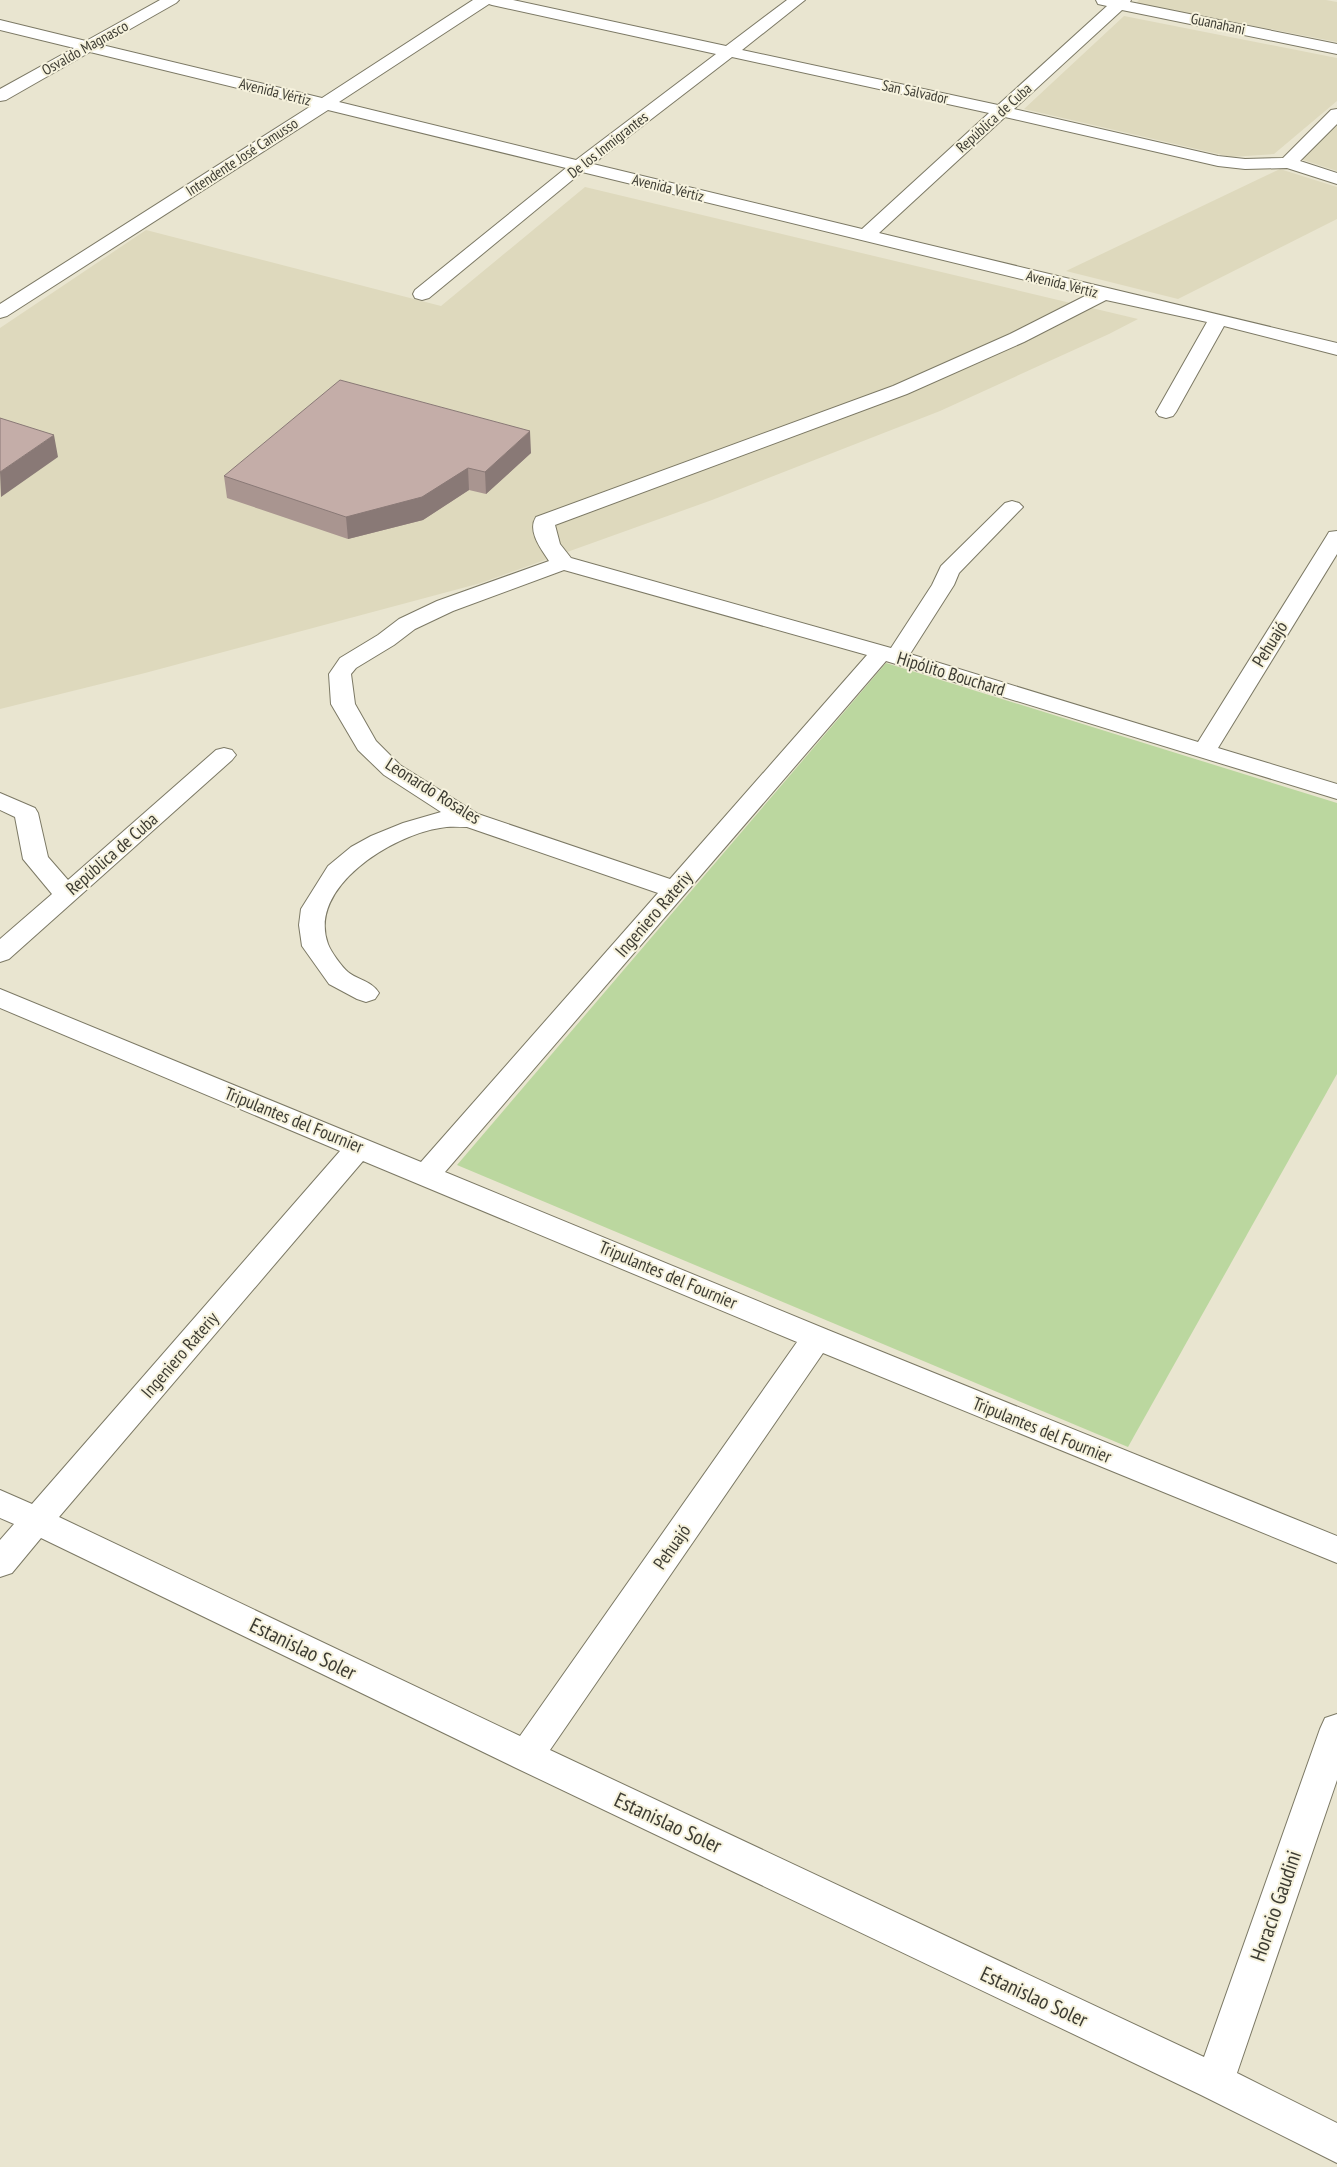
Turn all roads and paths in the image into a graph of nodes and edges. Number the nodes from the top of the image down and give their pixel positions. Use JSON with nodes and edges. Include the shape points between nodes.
{"nodes":[{"id":1,"x":171,"y":0,"type":"edge"},
{"id":2,"x":484,"y":0,"type":"edge"},
{"id":3,"x":492,"y":0,"type":"edge"},
{"id":4,"x":797,"y":0,"type":"edge"},
{"id":5,"x":1099,"y":0,"type":"edge"},
{"id":6,"x":1121,"y":2,"type":"edge"},
{"id":7,"x":0,"y":25,"type":"edge"},
{"id":8,"x":88,"y":47,"type":"junction"},
{"id":9,"x":1337,"y":48,"type":"edge"},
{"id":10,"x":729,"y":52,"type":"junction"},
{"id":11,"x":0,"y":96,"type":"edge"},
{"id":12,"x":325,"y":104,"type":"junction"},
{"id":13,"x":1001,"y":111,"type":"junction"},
{"id":14,"x":1337,"y":114,"type":"edge"},
{"id":15,"x":1288,"y":163,"type":"junction"},
{"id":16,"x":579,"y":166,"type":"junction"},
{"id":17,"x":1337,"y":179,"type":"edge"},
{"id":18,"x":865,"y":236,"type":"junction"},
{"id":19,"x":422,"y":294,"type":"dead end"},
{"id":20,"x":1103,"y":294,"type":"junction"},
{"id":21,"x":0,"y":312,"type":"edge"},
{"id":22,"x":1218,"y":319,"type":"junction"},
{"id":23,"x":1337,"y":350,"type":"edge"},
{"id":24,"x":1166,"y":412,"type":"dead end"},
{"id":25,"x":1012,"y":507,"type":"dead end"},
{"id":26,"x":1337,"y":537,"type":"edge"},
{"id":27,"x":563,"y":563,"type":"junction"},
{"id":28,"x":889,"y":655,"type":"junction"},
{"id":29,"x":1204,"y":751,"type":"junction"},
{"id":30,"x":224,"y":755,"type":"dead end"},
{"id":31,"x":1337,"y":792,"type":"edge"},
{"id":32,"x":0,"y":802,"type":"edge"},
{"id":33,"x":469,"y":819,"type":"junction"},
{"id":34,"x":675,"y":890,"type":"junction"},
{"id":35,"x":66,"y":894,"type":"junction"},
{"id":36,"x":0,"y":952,"type":"edge"},
{"id":37,"x":366,"y":993,"type":"dead end"},
{"id":38,"x":0,"y":998,"type":"edge"},
{"id":39,"x":359,"y":1147,"type":"junction"},
{"id":40,"x":426,"y":1174,"type":"junction"},
{"id":41,"x":817,"y":1338,"type":"junction"},
{"id":42,"x":0,"y":1503,"type":"edge"},
{"id":43,"x":37,"y":1522,"type":"junction"},
{"id":44,"x":1337,"y":1550,"type":"edge"},
{"id":45,"x":0,"y":1563,"type":"edge"},
{"id":46,"x":1337,"y":1730,"type":"edge"},
{"id":47,"x":526,"y":1756,"type":"junction"},
{"id":48,"x":1214,"y":2082,"type":"junction"},
{"id":49,"x":1337,"y":2144,"type":"edge"}],
"edges":[{"from":1,"to":8,"type":"street","name":"Osvaldo Magnasco"},
{"from":2,"to":12,"type":"street","name":"Intendente José Camusso"},
{"from":3,"to":10,"type":"street","name":"San Salvador"},
{"from":4,"to":10,"type":"street","name":"De los Inmigrantes"},
{"from":5,"to":6,"type":"street","name":"Guanahani"},
{"from":6,"to":9,"type":"street","name":"Guanahani"},
{"from":6,"to":13,"type":"street","name":"República de Cuba"},
{"from":7,"to":8,"type":"street","name":"Avenida Vértiz"},
{"from":8,"to":11,"type":"street","name":"Osvaldo Magnasco"},
{"from":8,"to":12,"type":"street","name":"Avenida Vértiz"},
{"from":10,"to":13,"type":"street","name":"San Salvador"},
{"from":10,"to":16,"type":"street","name":"De los Inmigrantes"},
{"from":12,"to":16,"type":"street","name":"Avenida Vértiz"},
{"from":12,"to":21,"type":"street","name":"Intendente José Camusso"},
{"from":13,"to":15,"type":"street","name":"San Salvador","via":[[1218,161]]},
{"from":13,"to":18,"type":"street","name":"República de Cuba"},
{"from":14,"to":15,"type":"street"},
{"from":15,"to":17,"type":"street","name":"San Salvador"},
{"from":16,"to":18,"type":"street","name":"Avenida Vértiz"},
{"from":16,"to":19,"type":"street","name":"De los Inmigrantes"},
{"from":18,"to":20,"type":"street","name":"Avenida Vértiz"},
{"from":20,"to":22,"type":"street","name":"Avenida Vértiz"},
{"from":20,"to":27,"type":"street","via":[[1017,338],[900,390],[544,522],[548,546]]},
{"from":22,"to":23,"type":"street","name":"Avenida Vértiz"},
{"from":22,"to":24,"type":"street"},
{"from":25,"to":28,"type":"street","name":"Ingeniero Rateriy","via":[[949,571],[943,585]]},
{"from":26,"to":29,"type":"street","name":"Pehuajó"},
{"from":27,"to":28,"type":"street","name":"Hipólito Bouchard"},
{"from":27,"to":33,"type":"street","name":"Leonardo Rosales","via":[[445,606],[407,624],[348,663],[340,674],[341,696],[366,745],[392,770]]},
{"from":28,"to":29,"type":"street","name":"Hipólito Bouchard"},
{"from":28,"to":34,"type":"street","name":"Ingeniero Rateriy"},
{"from":29,"to":31,"type":"street","name":"Hipólito Bouchard"},
{"from":30,"to":35,"type":"street","name":"República de Cuba"},
{"from":32,"to":35,"type":"street","via":[[26,813],[36,860]]},
{"from":33,"to":34,"type":"street","name":"Leonardo Rosales"},
{"from":33,"to":37,"type":"street","via":[[438,820],[380,841],[337,872],[314,909],[314,946],[338,978]]},
{"from":34,"to":40,"type":"street","name":"Ingeniero Rateriy"},
{"from":35,"to":36,"type":"street","name":"República de Cuba"},
{"from":38,"to":39,"type":"street","name":"Tripulantes del Fournier"},
{"from":39,"to":40,"type":"street","name":"Tripulantes del Fournier"},
{"from":39,"to":43,"type":"street","name":"Ingeniero Rateriy"},
{"from":40,"to":41,"type":"street","name":"Tripulantes del Fournier"},
{"from":41,"to":44,"type":"street","name":"Tripulantes del Fournier"},
{"from":41,"to":47,"type":"street","name":"Pehuajó"},
{"from":42,"to":43,"type":"street","name":"Estanislao Soler"},
{"from":43,"to":45,"type":"street","name":"Ingeniero Rateriy"},
{"from":43,"to":47,"type":"street","name":"Estanislao Soler"},
{"from":46,"to":48,"type":"street","name":"Horacio Gaudini"},
{"from":47,"to":48,"type":"street","name":"Estanislao Soler"},
{"from":48,"to":49,"type":"street","name":"Estanislao Soler"}]}
